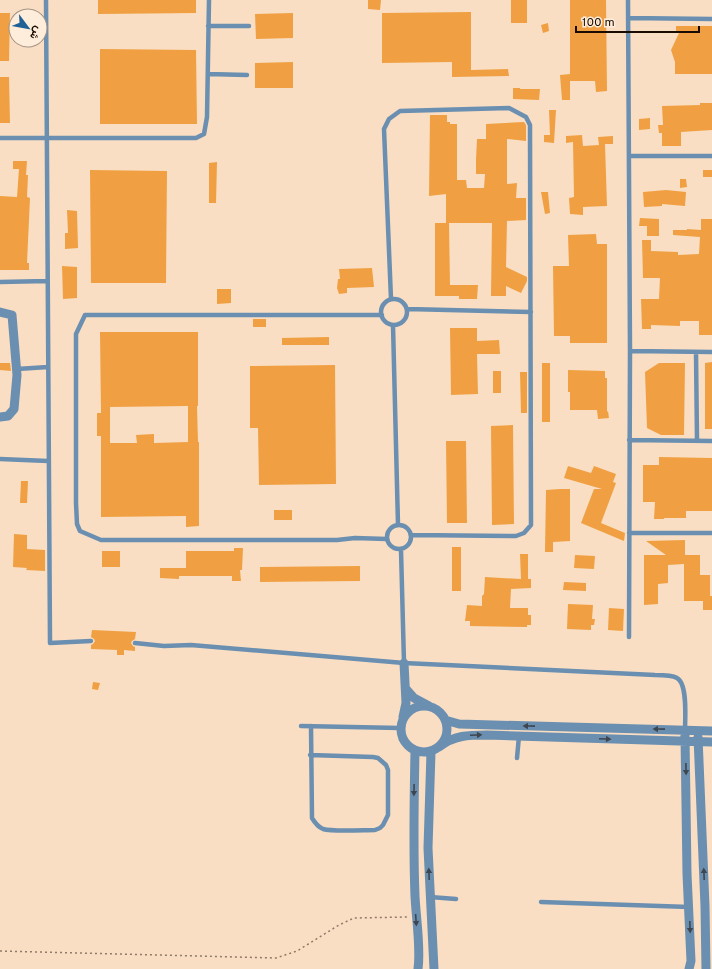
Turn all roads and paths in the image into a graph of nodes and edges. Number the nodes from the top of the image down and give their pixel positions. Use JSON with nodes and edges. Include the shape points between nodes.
{"nodes":[{"id":1,"x":46,"y":0,"type":"edge"},
{"id":2,"x":209,"y":0,"type":"edge"},
{"id":3,"x":628,"y":0,"type":"edge"},
{"id":4,"x":628,"y":18,"type":"junction"},
{"id":5,"x":712,"y":19,"type":"edge"},
{"id":6,"x":208,"y":26,"type":"junction"},
{"id":7,"x":249,"y":26,"type":"dead end"},
{"id":8,"x":208,"y":74,"type":"junction"},
{"id":9,"x":247,"y":75,"type":"dead end"},
{"id":10,"x":46,"y":137,"type":"junction"},
{"id":11,"x":0,"y":138,"type":"edge"},
{"id":12,"x":630,"y":156,"type":"junction"},
{"id":13,"x":712,"y":156,"type":"edge"},
{"id":14,"x":47,"y":281,"type":"junction"},
{"id":15,"x":0,"y":282,"type":"edge"},
{"id":16,"x":392,"y":300,"type":"junction"},
{"id":17,"x":407,"y":309,"type":"junction"},
{"id":18,"x":0,"y":312,"type":"edge"},
{"id":19,"x":531,"y":312,"type":"junction"},
{"id":20,"x":382,"y":315,"type":"junction"},
{"id":21,"x":393,"y":325,"type":"junction"},
{"id":22,"x":630,"y":351,"type":"junction"},
{"id":23,"x":696,"y":352,"type":"junction"},
{"id":24,"x":712,"y":352,"type":"edge"},
{"id":25,"x":48,"y":367,"type":"junction"},
{"id":26,"x":17,"y":369,"type":"junction"},
{"id":27,"x":0,"y":417,"type":"edge"},
{"id":28,"x":629,"y":440,"type":"junction"},
{"id":29,"x":697,"y":441,"type":"junction"},
{"id":30,"x":712,"y":441,"type":"edge"},
{"id":31,"x":0,"y":459,"type":"edge"},
{"id":32,"x":48,"y":461,"type":"junction"},
{"id":33,"x":398,"y":525,"type":"junction"},
{"id":34,"x":629,"y":533,"type":"junction"},
{"id":35,"x":712,"y":533,"type":"edge"},
{"id":36,"x":412,"y":536,"type":"junction"},
{"id":37,"x":387,"y":539,"type":"junction"},
{"id":38,"x":401,"y":550,"type":"junction"},
{"id":39,"x":629,"y":637,"type":"dead end"},
{"id":40,"x":91,"y":641,"type":"dead end"},
{"id":41,"x":135,"y":643,"type":"dead end"},
{"id":42,"x":404,"y":663,"type":"junction"},
{"id":43,"x":406,"y":689,"type":"junction"},
{"id":44,"x":430,"y":707,"type":"junction"},
{"id":45,"x":445,"y":720,"type":"junction"},
{"id":46,"x":401,"y":724,"type":"junction"},
{"id":47,"x":301,"y":726,"type":"dead end"},
{"id":48,"x":311,"y":726,"type":"junction"},
{"id":49,"x":685,"y":730,"type":"junction"},
{"id":50,"x":698,"y":730,"type":"junction"},
{"id":51,"x":712,"y":731,"type":"edge"},
{"id":52,"x":519,"y":736,"type":"junction"},
{"id":53,"x":685,"y":741,"type":"junction"},
{"id":54,"x":698,"y":742,"type":"junction"},
{"id":55,"x":712,"y":742,"type":"edge"},
{"id":56,"x":435,"y":749,"type":"junction"},
{"id":57,"x":415,"y":751,"type":"junction"},
{"id":58,"x":310,"y":755,"type":"junction"},
{"id":59,"x":517,"y":758,"type":"dead end"},
{"id":60,"x":428,"y":848,"type":"junction"},
{"id":61,"x":414,"y":849,"type":"junction"},
{"id":62,"x":430,"y":897,"type":"junction"},
{"id":63,"x":456,"y":899,"type":"dead end"},
{"id":64,"x":541,"y":902,"type":"dead end"},
{"id":65,"x":709,"y":906,"type":"edge"},
{"id":66,"x":689,"y":907,"type":"junction"},
{"id":67,"x":416,"y":917,"type":"junction"},
{"id":68,"x":0,"y":951,"type":"edge"},
{"id":69,"x":418,"y":969,"type":"edge"},
{"id":70,"x":434,"y":969,"type":"edge"},
{"id":71,"x":690,"y":969,"type":"edge"},
{"id":72,"x":706,"y":969,"type":"edge"}],
"edges":[{"from":1,"to":10,"type":"lane"},
{"from":2,"to":6,"type":"lane"},
{"from":3,"to":4,"type":"lane"},
{"from":4,"to":5,"type":"lane"},
{"from":4,"to":12,"type":"lane"},
{"from":6,"to":7,"type":"lane"},
{"from":6,"to":8,"type":"lane"},
{"from":8,"to":9,"type":"lane"},
{"from":8,"to":10,"type":"lane","via":[[204,134],[196,138]]},
{"from":10,"to":11,"type":"lane"},
{"from":10,"to":14,"type":"lane"},
{"from":12,"to":13,"type":"lane"},
{"from":12,"to":22,"type":"lane"},
{"from":14,"to":15,"type":"lane"},
{"from":14,"to":25,"type":"lane"},
{"from":16,"to":17,"type":"lane","via":[[403,302]]},
{"from":16,"to":19,"type":"lane","via":[[384,129],[389,119],[400,111],[509,108],[526,117],[530,124]]},
{"from":16,"to":20,"type":"lane","via":[[388,300],[382,306]]},
{"from":17,"to":19,"type":"lane"},
{"from":17,"to":21,"type":"lane","via":[[404,320]]},
{"from":18,"to":26,"type":"street","via":[[12,315]]},
{"from":19,"to":36,"type":"lane","via":[[531,525],[524,533],[516,536]]},
{"from":20,"to":21,"type":"lane","via":[[386,322]]},
{"from":20,"to":37,"type":"lane","via":[[85,315],[76,334],[76,503],[80,531],[101,540]]},
{"from":21,"to":33,"type":"lane"},
{"from":22,"to":23,"type":"lane"},
{"from":22,"to":28,"type":"lane"},
{"from":23,"to":24,"type":"lane"},
{"from":23,"to":29,"type":"lane"},
{"from":25,"to":26,"type":"lane"},
{"from":25,"to":32,"type":"lane"},
{"from":26,"to":27,"type":"street","via":[[14,409],[8,416]]},
{"from":28,"to":29,"type":"lane"},
{"from":28,"to":34,"type":"lane"},
{"from":29,"to":30,"type":"lane"},
{"from":31,"to":32,"type":"lane"},
{"from":32,"to":40,"type":"lane","via":[[50,642]]},
{"from":33,"to":36,"type":"lane","via":[[405,526]]},
{"from":33,"to":37,"type":"lane","via":[[388,531]]},
{"from":34,"to":35,"type":"lane"},
{"from":34,"to":39,"type":"lane"},
{"from":36,"to":38,"type":"lane","via":[[408,546]]},
{"from":37,"to":38,"type":"lane","via":[[390,546]]},
{"from":38,"to":42,"type":"lane"},
{"from":41,"to":42,"type":"lane","via":[[191,645]]},
{"from":42,"to":43,"type":"street"},
{"from":42,"to":49,"type":"lane","via":[[676,677],[681,681],[684,690]]},
{"from":43,"to":44,"type":"street","via":[[414,698]]},
{"from":43,"to":46,"type":"street"},
{"from":44,"to":45,"type":"street","via":[[438,711]]},
{"from":44,"to":46,"type":"street","via":[[414,708],[407,713]]},
{"from":49,"to":45,"type":"street","one_way":true,"via":[[459,724]]},
{"from":45,"to":56,"type":"street","via":[[447,733],[444,741]]},
{"from":46,"to":48,"type":"lane"},
{"from":46,"to":57,"type":"street","via":[[403,740]]},
{"from":47,"to":48,"type":"lane"},
{"from":48,"to":58,"type":"lane"},
{"from":49,"to":50,"type":"street"},
{"from":49,"to":53,"type":"street"},
{"from":50,"to":51,"type":"street"},
{"from":50,"to":54,"type":"street"},
{"from":52,"to":53,"type":"street","one_way":true},
{"from":56,"to":52,"type":"street","one_way":true,"via":[[452,739],[471,735]]},
{"from":52,"to":59,"type":"lane"},
{"from":53,"to":54,"type":"street"},
{"from":53,"to":66,"type":"street","one_way":true},
{"from":54,"to":55,"type":"street"},
{"from":65,"to":54,"type":"street","one_way":true},
{"from":56,"to":57,"type":"street","via":[[423,753]]},
{"from":56,"to":60,"type":"street"},
{"from":57,"to":61,"type":"street","one_way":true},
{"from":58,"to":58,"type":"lane","via":[[312,818],[318,827],[329,830],[375,830],[384,825],[388,815],[388,770],[382,761],[372,757]]},
{"from":60,"to":61,"type":"street","via":[[421,846]]},
{"from":62,"to":60,"type":"street","one_way":true},
{"from":61,"to":67,"type":"street"},
{"from":62,"to":63,"type":"lane"},
{"from":62,"to":70,"type":"street"},
{"from":64,"to":66,"type":"lane"},
{"from":65,"to":72,"type":"street"},
{"from":66,"to":71,"type":"street","one_way":true},
{"from":67,"to":68,"type":"path","via":[[354,918],[297,951],[276,958]]},
{"from":67,"to":69,"type":"street","one_way":true}]}
